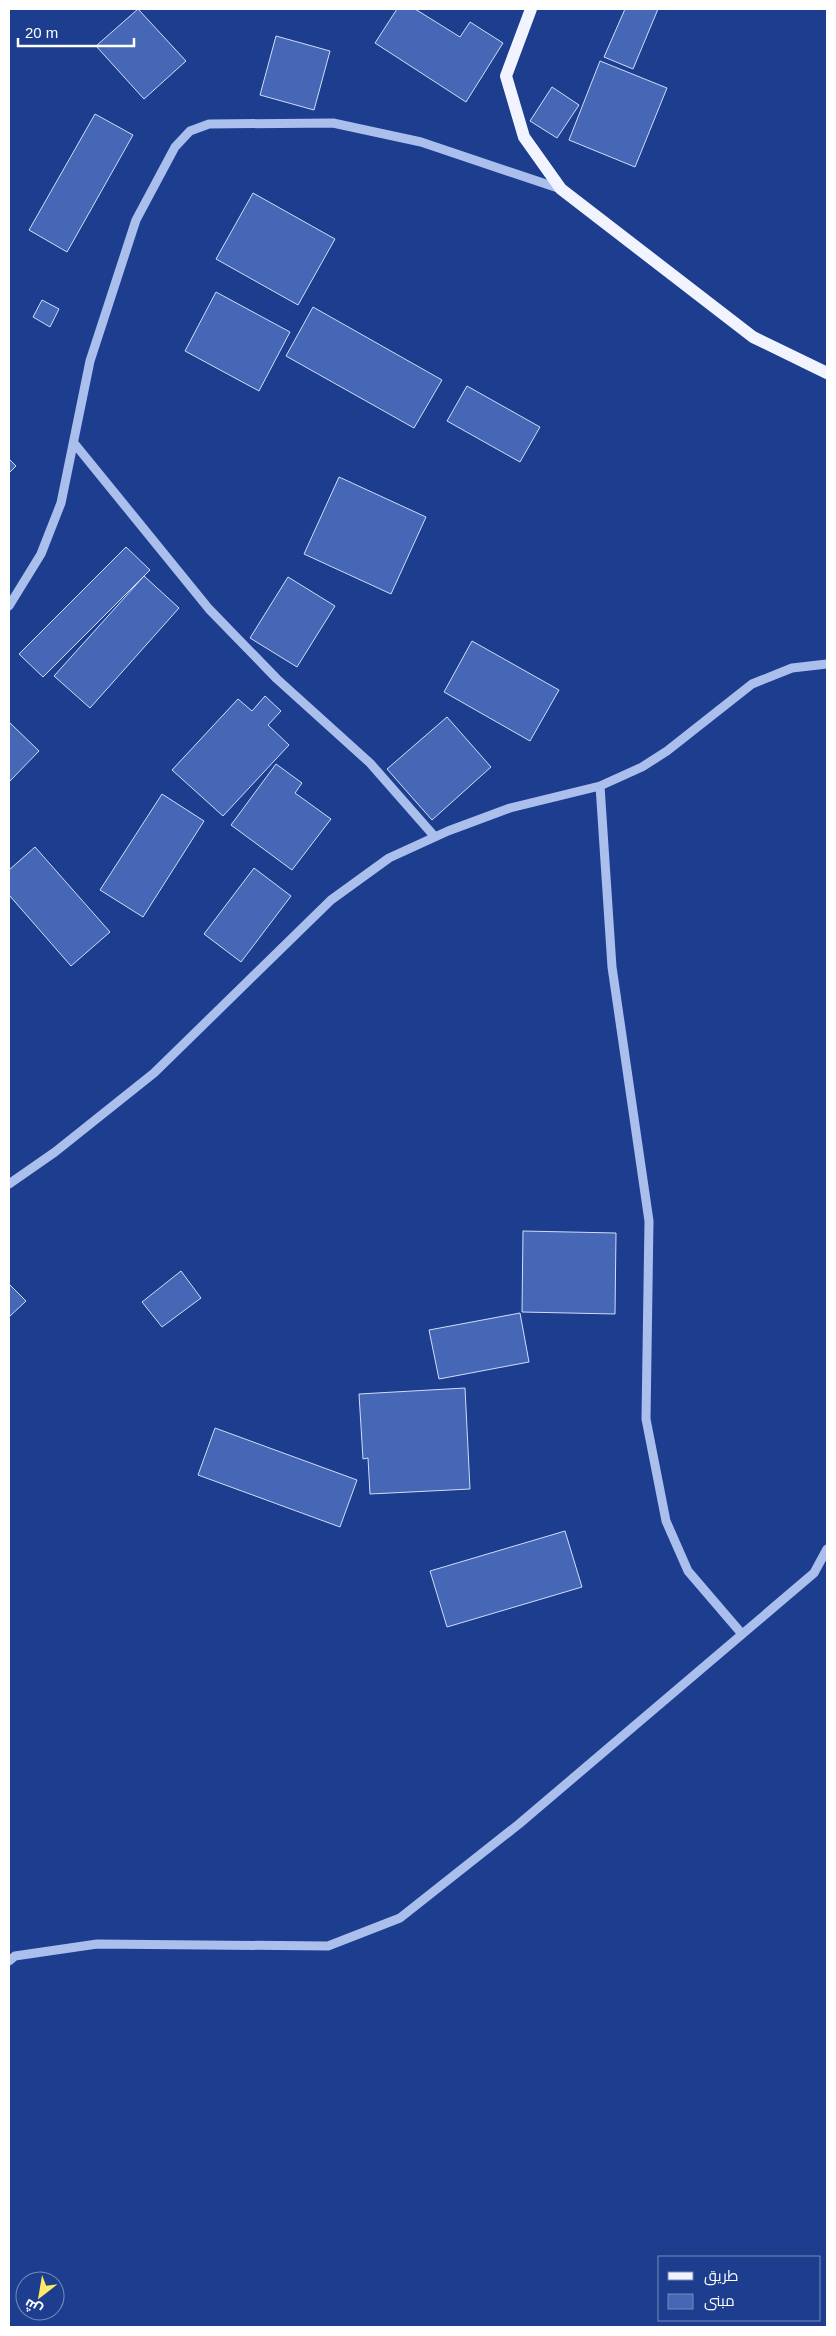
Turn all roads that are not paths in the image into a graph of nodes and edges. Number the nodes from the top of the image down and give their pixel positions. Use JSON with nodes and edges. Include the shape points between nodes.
{"nodes":[{"id":1,"x":530,"y":9,"type":"edge"},
{"id":2,"x":561,"y":189,"type":"junction"},
{"id":3,"x":827,"y":373,"type":"edge"},
{"id":4,"x":74,"y":443,"type":"junction"},
{"id":5,"x":9,"y":606,"type":"edge"},
{"id":6,"x":827,"y":664,"type":"edge"},
{"id":7,"x":600,"y":786,"type":"junction"},
{"id":8,"x":435,"y":837,"type":"junction"},
{"id":9,"x":9,"y":1184,"type":"edge"},
{"id":10,"x":827,"y":1549,"type":"edge"},
{"id":11,"x":742,"y":1634,"type":"junction"},
{"id":12,"x":9,"y":1961,"type":"edge"}],
"edges":[{"from":1,"to":2,"type":"main road","via":[[506,76],[524,137]]},
{"from":2,"to":3,"type":"main road","via":[[753,337]]},
{"from":2,"to":4,"type":"street","via":[[421,142],[333,123],[209,124],[190,131],[175,147],[136,220],[90,361]]},
{"from":4,"to":5,"type":"street","via":[[61,503],[41,554]]},
{"from":4,"to":8,"type":"street","via":[[209,609],[277,679],[370,763]]},
{"from":6,"to":7,"type":"street","via":[[792,668],[752,684],[659,757]]},
{"from":7,"to":8,"type":"street","via":[[510,808]]},
{"from":7,"to":11,"type":"street","via":[[612,967],[649,1221],[646,1419],[666,1521],[688,1572]]},
{"from":8,"to":9,"type":"street","via":[[389,858],[331,900],[154,1073]]},
{"from":10,"to":11,"type":"street","via":[[814,1573]]},
{"from":11,"to":12,"type":"street","via":[[519,1824],[400,1918],[328,1946],[97,1944],[14,1956]]}]}
